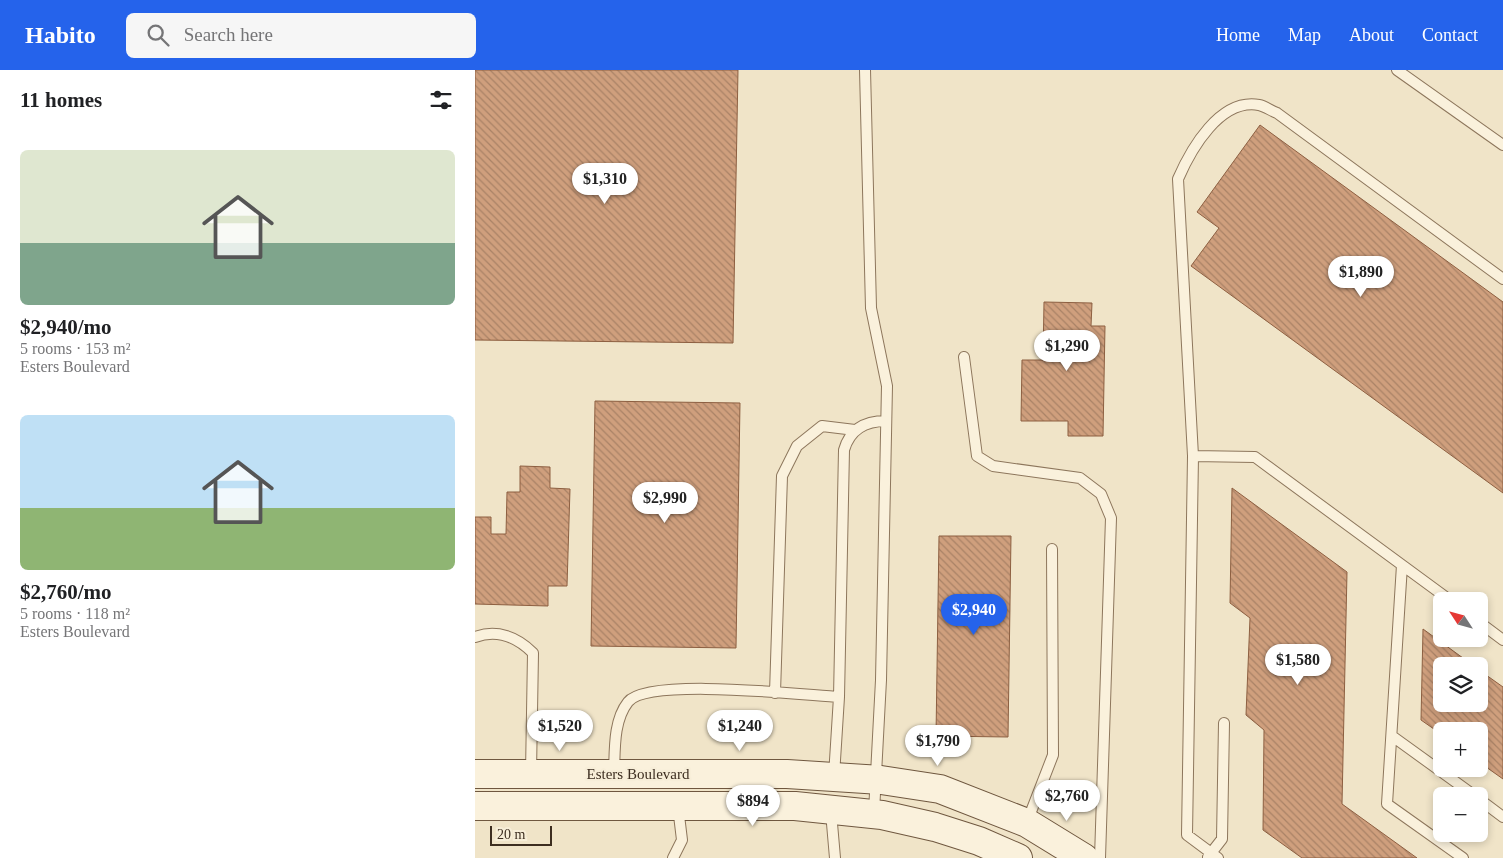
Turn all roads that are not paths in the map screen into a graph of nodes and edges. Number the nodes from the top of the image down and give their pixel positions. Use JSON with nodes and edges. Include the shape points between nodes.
{"nodes":[{"id":1,"x":865,"y":70,"type":"edge"},
{"id":2,"x":1397,"y":70,"type":"edge"},
{"id":3,"x":1503,"y":145,"type":"edge"},
{"id":4,"x":1503,"y":279,"type":"edge"},
{"id":5,"x":964,"y":357,"type":"dead end"},
{"id":6,"x":886,"y":421,"type":"junction"},
{"id":7,"x":855,"y":430,"type":"junction"},
{"id":8,"x":1193,"y":456,"type":"junction"},
{"id":9,"x":1052,"y":549,"type":"dead end"},
{"id":10,"x":1402,"y":565,"type":"junction"},
{"id":11,"x":1439,"y":592,"type":"edge"},
{"id":12,"x":1488,"y":629,"type":"edge"},
{"id":13,"x":475,"y":638,"type":"edge"},
{"id":14,"x":1503,"y":640,"type":"edge"},
{"id":15,"x":775,"y":693,"type":"junction"},
{"id":16,"x":839,"y":697,"type":"junction"},
{"id":17,"x":1224,"y":723,"type":"dead end"},
{"id":18,"x":1391,"y":736,"type":"junction"},
{"id":19,"x":475,"y":774,"type":"edge"},
{"id":20,"x":531,"y":774,"type":"junction"},
{"id":21,"x":614,"y":774,"type":"junction"},
{"id":22,"x":834,"y":777,"type":"junction"},
{"id":23,"x":877,"y":780,"type":"junction"},
{"id":24,"x":1462,"y":787,"type":"edge"},
{"id":25,"x":475,"y":806,"type":"edge"},
{"id":26,"x":677,"y":806,"type":"junction"},
{"id":27,"x":1488,"y":806,"type":"edge"},
{"id":28,"x":831,"y":810,"type":"junction"},
{"id":29,"x":873,"y":814,"type":"junction"},
{"id":30,"x":1503,"y":817,"type":"edge"},
{"id":31,"x":1027,"y":823,"type":"junction"},
{"id":32,"x":1212,"y":856,"type":"edge"},
{"id":33,"x":673,"y":858,"type":"edge"},
{"id":34,"x":835,"y":858,"type":"edge"},
{"id":35,"x":1018,"y":858,"type":"edge"},
{"id":36,"x":1084,"y":858,"type":"edge"},
{"id":37,"x":1100,"y":858,"type":"edge"},
{"id":38,"x":1463,"y":858,"type":"edge"}],
"edges":[{"from":1,"to":6,"type":"lane","via":[[871,308],[887,386]]},
{"from":2,"to":3,"type":"lane"},
{"from":4,"to":8,"type":"lane","via":[[1277,113],[1259,105],[1241,106],[1226,112],[1212,125],[1178,179]]},
{"from":5,"to":37,"type":"lane","via":[[977,456],[993,466],[1080,478],[1101,494],[1111,518]]},
{"from":6,"to":7,"type":"lane","via":[[871,421]]},
{"from":6,"to":23,"type":"lane"},
{"from":7,"to":15,"type":"lane","via":[[822,426],[797,446],[782,476]]},
{"from":7,"to":16,"type":"lane","via":[[847,438],[844,450]]},
{"from":8,"to":10,"type":"lane","via":[[1255,457]]},
{"from":8,"to":32,"type":"lane","via":[[1187,835]]},
{"from":9,"to":31,"type":"lane","via":[[1053,755]]},
{"from":10,"to":11,"type":"lane"},
{"from":10,"to":18,"type":"lane"},
{"from":12,"to":14,"type":"lane"},
{"from":13,"to":20,"type":"lane","via":[[492,633],[503,635],[515,639],[533,653]]},
{"from":15,"to":16,"type":"lane"},
{"from":15,"to":21,"type":"lane","via":[[665,689],[637,696],[628,702],[616,733]]},
{"from":16,"to":22,"type":"lane"},
{"from":17,"to":32,"type":"lane","via":[[1222,839]]},
{"from":18,"to":24,"type":"lane"},
{"from":18,"to":38,"type":"lane","via":[[1387,804]]},
{"from":19,"to":20,"type":"main road","name":"Esters Boulevard"},
{"from":20,"to":21,"type":"main road","name":"Esters Boulevard"},
{"from":21,"to":22,"type":"main road","name":"Esters Boulevard"},
{"from":22,"to":23,"type":"main road","name":"Esters Boulevard"},
{"from":22,"to":28,"type":"main road"},
{"from":23,"to":29,"type":"lane"},
{"from":23,"to":31,"type":"main road","name":"Esters Boulevard","via":[[940,789]]},
{"from":25,"to":26,"type":"main road"},
{"from":26,"to":28,"type":"main road","via":[[795,806]]},
{"from":26,"to":33,"type":"lane","via":[[682,840]]},
{"from":27,"to":30,"type":"lane"},
{"from":28,"to":29,"type":"main road"},
{"from":28,"to":34,"type":"lane"},
{"from":29,"to":35,"type":"main road","via":[[935,827]]},
{"from":31,"to":36,"type":"main road","name":"Esters Boulevard"}]}
